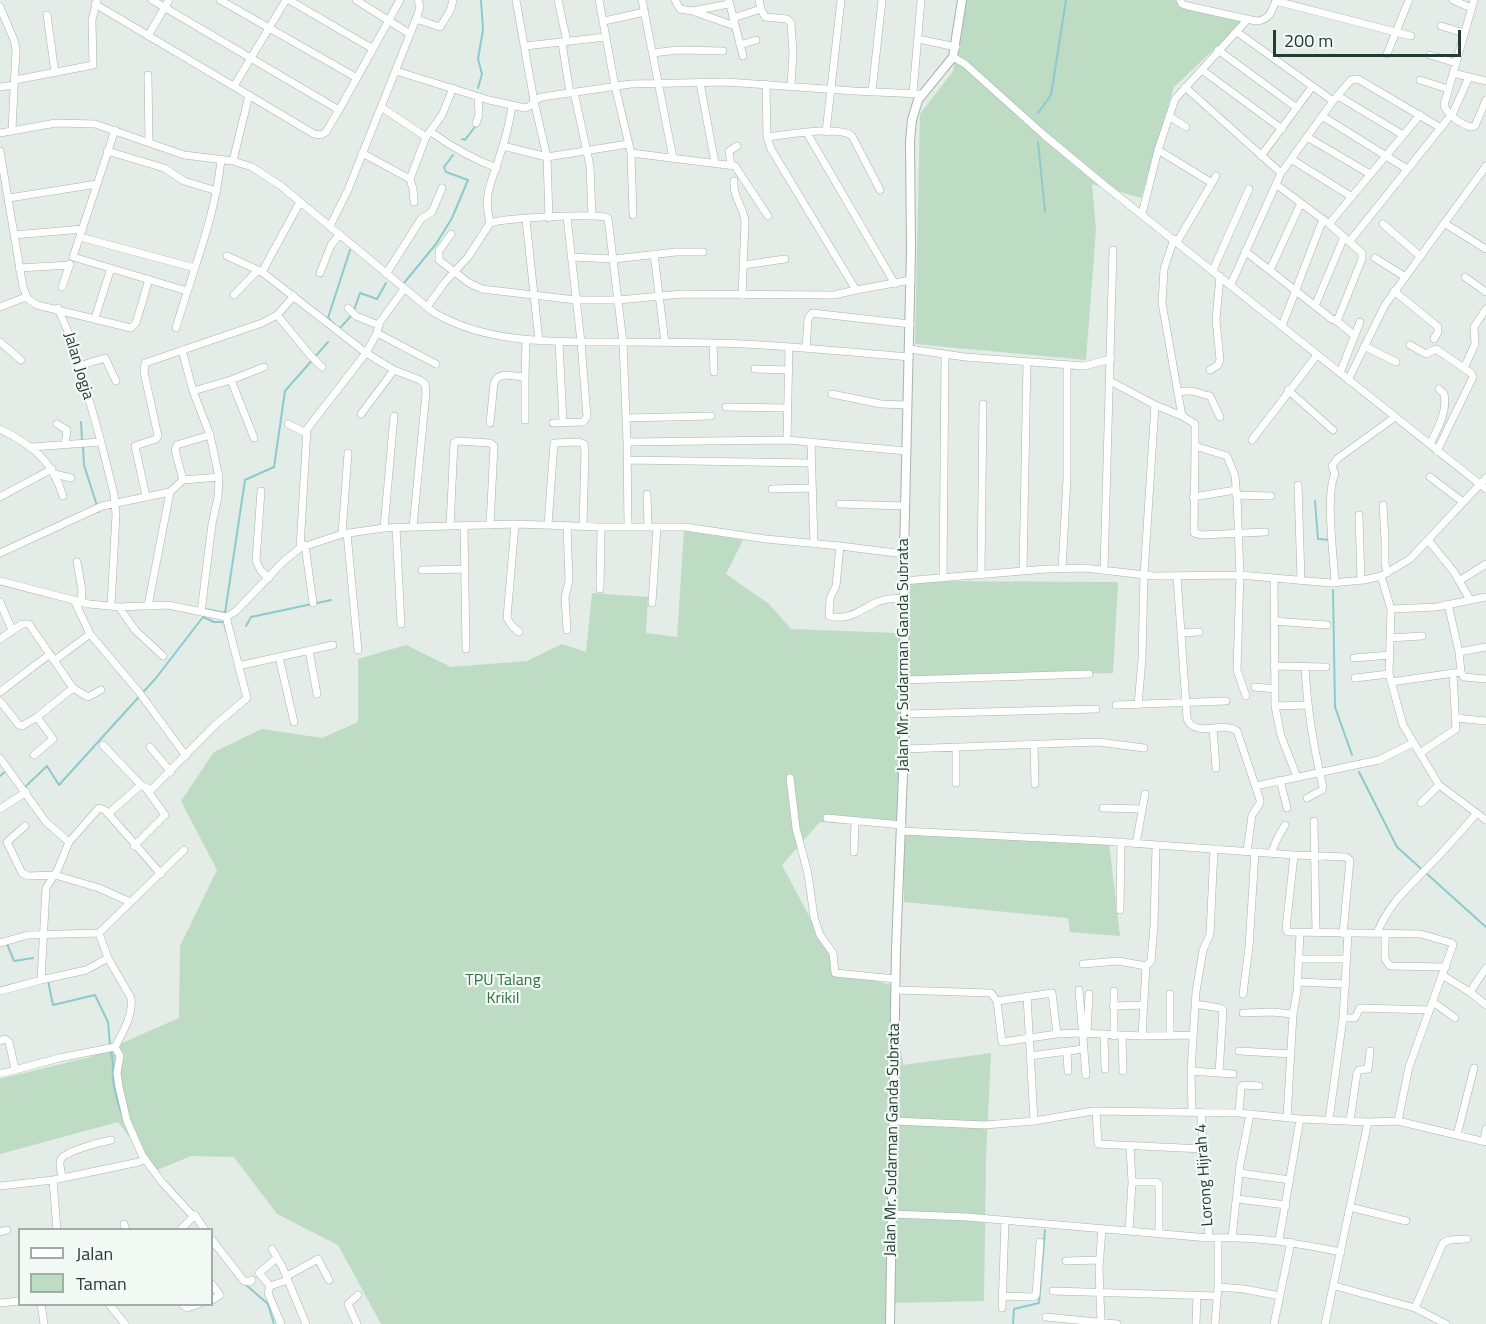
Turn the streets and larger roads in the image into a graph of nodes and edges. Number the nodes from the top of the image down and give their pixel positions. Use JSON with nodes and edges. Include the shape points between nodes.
{"nodes":[{"id":1,"x":152,"y":0,"type":"edge"},
{"id":2,"x":169,"y":0,"type":"edge"},
{"id":3,"x":220,"y":0,"type":"edge"},
{"id":4,"x":288,"y":0,"type":"edge"},
{"id":5,"x":356,"y":0,"type":"edge"},
{"id":6,"x":400,"y":0,"type":"edge"},
{"id":7,"x":418,"y":0,"type":"edge"},
{"id":8,"x":453,"y":0,"type":"edge"},
{"id":9,"x":516,"y":0,"type":"edge"},
{"id":10,"x":558,"y":0,"type":"edge"},
{"id":11,"x":599,"y":0,"type":"edge"},
{"id":12,"x":642,"y":0,"type":"edge"},
{"id":13,"x":675,"y":0,"type":"edge"},
{"id":14,"x":759,"y":0,"type":"edge"},
{"id":15,"x":841,"y":0,"type":"edge"},
{"id":16,"x":882,"y":0,"type":"edge"},
{"id":17,"x":921,"y":0,"type":"edge"},
{"id":18,"x":962,"y":0,"type":"edge"},
{"id":19,"x":1180,"y":0,"type":"edge"},
{"id":20,"x":1276,"y":0,"type":"edge"},
{"id":21,"x":1410,"y":0,"type":"edge"},
{"id":22,"x":1453,"y":0,"type":"edge"},
{"id":23,"x":1474,"y":0,"type":"edge"},
{"id":24,"x":96,"y":2,"type":"edge"},
{"id":25,"x":729,"y":2,"type":"edge"},
{"id":26,"x":0,"y":7,"type":"edge"},
{"id":27,"x":165,"y":8,"type":"junction"},
{"id":28,"x":1471,"y":8,"type":"junction"},
{"id":29,"x":761,"y":9,"type":"junction"},
{"id":30,"x":692,"y":11,"type":"junction"},
{"id":31,"x":645,"y":12,"type":"junction"},
{"id":32,"x":47,"y":15,"type":"dead end"},
{"id":33,"x":416,"y":19,"type":"junction"},
{"id":34,"x":389,"y":20,"type":"junction"},
{"id":35,"x":1247,"y":20,"type":"junction"},
{"id":36,"x":604,"y":21,"type":"junction"},
{"id":37,"x":3,"y":22,"type":"edge"},
{"id":38,"x":734,"y":22,"type":"junction"},
{"id":39,"x":1441,"y":26,"type":"dead end"},
{"id":40,"x":268,"y":28,"type":"junction"},
{"id":41,"x":1237,"y":32,"type":"junction"},
{"id":42,"x":1396,"y":32,"type":"junction"},
{"id":43,"x":1464,"y":33,"type":"junction"},
{"id":44,"x":410,"y":34,"type":"junction"},
{"id":45,"x":148,"y":36,"type":"junction"},
{"id":46,"x":1411,"y":36,"type":"dead end"},
{"id":47,"x":606,"y":37,"type":"junction"},
{"id":48,"x":756,"y":40,"type":"dead end"},
{"id":49,"x":923,"y":40,"type":"dead end"},
{"id":50,"x":564,"y":43,"type":"junction"},
{"id":51,"x":740,"y":45,"type":"junction"},
{"id":52,"x":525,"y":46,"type":"junction"},
{"id":53,"x":956,"y":47,"type":"junction"},
{"id":54,"x":373,"y":49,"type":"junction"},
{"id":55,"x":1218,"y":50,"type":"junction"},
{"id":56,"x":723,"y":51,"type":"dead end"},
{"id":57,"x":653,"y":53,"type":"junction"},
{"id":58,"x":1387,"y":54,"type":"dead end"},
{"id":59,"x":1430,"y":55,"type":"dead end"},
{"id":60,"x":743,"y":56,"type":"dead end"},
{"id":61,"x":252,"y":57,"type":"junction"},
{"id":62,"x":953,"y":57,"type":"junction"},
{"id":63,"x":1456,"y":63,"type":"junction"},
{"id":64,"x":396,"y":70,"type":"junction"},
{"id":65,"x":1202,"y":70,"type":"junction"},
{"id":66,"x":55,"y":73,"type":"junction"},
{"id":67,"x":1453,"y":73,"type":"junction"},
{"id":68,"x":148,"y":75,"type":"dead end"},
{"id":69,"x":1469,"y":77,"type":"junction"},
{"id":70,"x":357,"y":78,"type":"junction"},
{"id":71,"x":1420,"y":80,"type":"dead end"},
{"id":72,"x":1486,"y":81,"type":"edge"},
{"id":73,"x":14,"y":83,"type":"junction"},
{"id":74,"x":700,"y":83,"type":"junction"},
{"id":75,"x":658,"y":84,"type":"junction"},
{"id":76,"x":766,"y":84,"type":"junction"},
{"id":77,"x":234,"y":86,"type":"junction"},
{"id":78,"x":615,"y":86,"type":"junction"},
{"id":79,"x":791,"y":86,"type":"junction"},
{"id":80,"x":0,"y":87,"type":"edge"},
{"id":81,"x":1185,"y":87,"type":"junction"},
{"id":82,"x":1312,"y":87,"type":"junction"},
{"id":83,"x":453,"y":88,"type":"junction"},
{"id":84,"x":830,"y":89,"type":"junction"},
{"id":85,"x":1448,"y":89,"type":"junction"},
{"id":86,"x":572,"y":92,"type":"junction"},
{"id":87,"x":872,"y":92,"type":"junction"},
{"id":88,"x":917,"y":93,"type":"junction"},
{"id":89,"x":249,"y":95,"type":"junction"},
{"id":90,"x":478,"y":97,"type":"junction"},
{"id":91,"x":1335,"y":99,"type":"junction"},
{"id":92,"x":1486,"y":100,"type":"edge"},
{"id":93,"x":534,"y":101,"type":"junction"},
{"id":94,"x":512,"y":106,"type":"junction"},
{"id":95,"x":381,"y":107,"type":"junction"},
{"id":96,"x":1297,"y":108,"type":"junction"},
{"id":97,"x":339,"y":111,"type":"junction"},
{"id":98,"x":1420,"y":115,"type":"junction"},
{"id":99,"x":1169,"y":116,"type":"junction"},
{"id":100,"x":1322,"y":116,"type":"junction"},
{"id":101,"x":1449,"y":118,"type":"junction"},
{"id":102,"x":476,"y":123,"type":"dead end"},
{"id":103,"x":1186,"y":127,"type":"dead end"},
{"id":104,"x":1441,"y":128,"type":"junction"},
{"id":105,"x":1282,"y":129,"type":"junction"},
{"id":106,"x":12,"y":130,"type":"junction"},
{"id":107,"x":115,"y":130,"type":"junction"},
{"id":108,"x":826,"y":132,"type":"junction"},
{"id":109,"x":0,"y":133,"type":"edge"},
{"id":110,"x":807,"y":133,"type":"junction"},
{"id":111,"x":428,"y":135,"type":"junction"},
{"id":112,"x":1403,"y":135,"type":"junction"},
{"id":113,"x":767,"y":137,"type":"junction"},
{"id":114,"x":1307,"y":137,"type":"junction"},
{"id":115,"x":149,"y":143,"type":"junction"},
{"id":116,"x":628,"y":144,"type":"junction"},
{"id":117,"x":503,"y":146,"type":"junction"},
{"id":118,"x":737,"y":146,"type":"dead end"},
{"id":119,"x":1158,"y":150,"type":"junction"},
{"id":120,"x":0,"y":151,"type":"edge"},
{"id":121,"x":107,"y":151,"type":"junction"},
{"id":122,"x":587,"y":151,"type":"junction"},
{"id":123,"x":362,"y":153,"type":"junction"},
{"id":124,"x":631,"y":153,"type":"junction"},
{"id":125,"x":1386,"y":155,"type":"junction"},
{"id":126,"x":1261,"y":156,"type":"junction"},
{"id":127,"x":547,"y":157,"type":"junction"},
{"id":128,"x":673,"y":158,"type":"junction"},
{"id":129,"x":1291,"y":159,"type":"junction"},
{"id":130,"x":221,"y":160,"type":"junction"},
{"id":131,"x":233,"y":161,"type":"junction"},
{"id":132,"x":715,"y":163,"type":"junction"},
{"id":133,"x":731,"y":165,"type":"junction"},
{"id":134,"x":1486,"y":166,"type":"edge"},
{"id":135,"x":497,"y":168,"type":"junction"},
{"id":136,"x":1407,"y":169,"type":"junction"},
{"id":137,"x":1281,"y":173,"type":"junction"},
{"id":138,"x":1370,"y":174,"type":"junction"},
{"id":139,"x":1216,"y":176,"type":"dead end"},
{"id":140,"x":410,"y":179,"type":"junction"},
{"id":141,"x":734,"y":181,"type":"dead end"},
{"id":142,"x":1212,"y":183,"type":"junction"},
{"id":143,"x":97,"y":184,"type":"junction"},
{"id":144,"x":1277,"y":185,"type":"junction"},
{"id":145,"x":442,"y":188,"type":"dead end"},
{"id":146,"x":1249,"y":189,"type":"dead end"},
{"id":147,"x":880,"y":190,"type":"dead end"},
{"id":148,"x":217,"y":191,"type":"junction"},
{"id":149,"x":1352,"y":197,"type":"junction"},
{"id":150,"x":9,"y":198,"type":"junction"},
{"id":151,"x":300,"y":202,"type":"junction"},
{"id":152,"x":414,"y":202,"type":"dead end"},
{"id":153,"x":1301,"y":203,"type":"junction"},
{"id":154,"x":1142,"y":214,"type":"junction"},
{"id":155,"x":633,"y":215,"type":"dead end"},
{"id":156,"x":592,"y":216,"type":"junction"},
{"id":157,"x":768,"y":216,"type":"dead end"},
{"id":158,"x":567,"y":217,"type":"junction"},
{"id":159,"x":549,"y":218,"type":"junction"},
{"id":160,"x":526,"y":220,"type":"junction"},
{"id":161,"x":1326,"y":221,"type":"junction"},
{"id":162,"x":490,"y":223,"type":"junction"},
{"id":163,"x":1444,"y":223,"type":"junction"},
{"id":164,"x":1383,"y":224,"type":"dead end"},
{"id":165,"x":330,"y":226,"type":"junction"},
{"id":166,"x":83,"y":229,"type":"junction"},
{"id":167,"x":340,"y":234,"type":"junction"},
{"id":168,"x":451,"y":234,"type":"dead end"},
{"id":169,"x":14,"y":235,"type":"junction"},
{"id":170,"x":80,"y":237,"type":"junction"},
{"id":171,"x":1347,"y":239,"type":"junction"},
{"id":172,"x":1176,"y":240,"type":"junction"},
{"id":173,"x":1485,"y":247,"type":"edge"},
{"id":174,"x":1113,"y":250,"type":"dead end"},
{"id":175,"x":1245,"y":251,"type":"junction"},
{"id":176,"x":703,"y":252,"type":"dead end"},
{"id":177,"x":654,"y":254,"type":"junction"},
{"id":178,"x":227,"y":256,"type":"dead end"},
{"id":179,"x":1420,"y":256,"type":"junction"},
{"id":180,"x":73,"y":257,"type":"junction"},
{"id":181,"x":571,"y":257,"type":"junction"},
{"id":182,"x":1376,"y":258,"type":"dead end"},
{"id":183,"x":614,"y":259,"type":"junction"},
{"id":184,"x":785,"y":259,"type":"dead end"},
{"id":185,"x":744,"y":265,"type":"junction"},
{"id":186,"x":70,"y":266,"type":"junction"},
{"id":187,"x":19,"y":268,"type":"junction"},
{"id":188,"x":111,"y":268,"type":"junction"},
{"id":189,"x":195,"y":268,"type":"junction"},
{"id":190,"x":1213,"y":270,"type":"junction"},
{"id":191,"x":1270,"y":270,"type":"junction"},
{"id":192,"x":260,"y":271,"type":"junction"},
{"id":193,"x":320,"y":273,"type":"dead end"},
{"id":194,"x":454,"y":273,"type":"junction"},
{"id":195,"x":386,"y":274,"type":"junction"},
{"id":196,"x":1220,"y":276,"type":"junction"},
{"id":197,"x":1404,"y":276,"type":"junction"},
{"id":198,"x":1465,"y":277,"type":"dead end"},
{"id":199,"x":149,"y":279,"type":"junction"},
{"id":200,"x":911,"y":280,"type":"junction"},
{"id":201,"x":895,"y":284,"type":"junction"},
{"id":202,"x":1231,"y":284,"type":"junction"},
{"id":203,"x":62,"y":287,"type":"dead end"},
{"id":204,"x":404,"y":289,"type":"junction"},
{"id":205,"x":856,"y":290,"type":"junction"},
{"id":206,"x":1294,"y":290,"type":"junction"},
{"id":207,"x":187,"y":291,"type":"junction"},
{"id":208,"x":1394,"y":291,"type":"junction"},
{"id":209,"x":1486,"y":292,"type":"edge"},
{"id":210,"x":234,"y":295,"type":"dead end"},
{"id":211,"x":742,"y":295,"type":"junction"},
{"id":212,"x":294,"y":296,"type":"junction"},
{"id":213,"x":534,"y":296,"type":"junction"},
{"id":214,"x":660,"y":296,"type":"junction"},
{"id":215,"x":26,"y":297,"type":"junction"},
{"id":216,"x":576,"y":300,"type":"junction"},
{"id":217,"x":618,"y":300,"type":"junction"},
{"id":218,"x":1315,"y":306,"type":"junction"},
{"id":219,"x":0,"y":307,"type":"edge"},
{"id":220,"x":427,"y":307,"type":"junction"},
{"id":221,"x":58,"y":308,"type":"junction"},
{"id":222,"x":348,"y":308,"type":"dead end"},
{"id":223,"x":1486,"y":309,"type":"edge"},
{"id":224,"x":277,"y":315,"type":"junction"},
{"id":225,"x":95,"y":318,"type":"junction"},
{"id":226,"x":1337,"y":321,"type":"junction"},
{"id":227,"x":1360,"y":322,"type":"dead end"},
{"id":228,"x":910,"y":324,"type":"junction"},
{"id":229,"x":1282,"y":326,"type":"junction"},
{"id":230,"x":176,"y":328,"type":"dead end"},
{"id":231,"x":377,"y":329,"type":"junction"},
{"id":232,"x":1355,"y":336,"type":"junction"},
{"id":233,"x":526,"y":339,"type":"junction"},
{"id":234,"x":1434,"y":339,"type":"dead end"},
{"id":235,"x":539,"y":341,"type":"junction"},
{"id":236,"x":0,"y":342,"type":"edge"},
{"id":237,"x":559,"y":342,"type":"junction"},
{"id":238,"x":581,"y":342,"type":"junction"},
{"id":239,"x":623,"y":342,"type":"junction"},
{"id":240,"x":665,"y":343,"type":"junction"},
{"id":241,"x":713,"y":343,"type":"junction"},
{"id":242,"x":1410,"y":345,"type":"dead end"},
{"id":243,"x":1364,"y":346,"type":"junction"},
{"id":244,"x":789,"y":347,"type":"junction"},
{"id":245,"x":806,"y":348,"type":"junction"},
{"id":246,"x":182,"y":350,"type":"junction"},
{"id":247,"x":366,"y":353,"type":"junction"},
{"id":248,"x":909,"y":353,"type":"junction"},
{"id":249,"x":945,"y":355,"type":"junction"},
{"id":250,"x":1317,"y":355,"type":"junction"},
{"id":251,"x":1111,"y":359,"type":"junction"},
{"id":252,"x":21,"y":360,"type":"dead end"},
{"id":253,"x":1027,"y":362,"type":"junction"},
{"id":254,"x":1396,"y":362,"type":"dead end"},
{"id":255,"x":436,"y":364,"type":"dead end"},
{"id":256,"x":1067,"y":365,"type":"junction"},
{"id":257,"x":79,"y":366,"type":"junction"},
{"id":258,"x":264,"y":367,"type":"dead end"},
{"id":259,"x":322,"y":367,"type":"dead end"},
{"id":260,"x":1464,"y":368,"type":"junction"},
{"id":261,"x":755,"y":369,"type":"dead end"},
{"id":262,"x":394,"y":370,"type":"junction"},
{"id":263,"x":788,"y":370,"type":"junction"},
{"id":264,"x":1210,"y":370,"type":"dead end"},
{"id":265,"x":714,"y":372,"type":"dead end"},
{"id":266,"x":1340,"y":373,"type":"junction"},
{"id":267,"x":525,"y":377,"type":"junction"},
{"id":268,"x":231,"y":380,"type":"junction"},
{"id":269,"x":1348,"y":380,"type":"junction"},
{"id":270,"x":116,"y":381,"type":"dead end"},
{"id":271,"x":1110,"y":381,"type":"junction"},
{"id":272,"x":1439,"y":389,"type":"dead end"},
{"id":273,"x":1288,"y":390,"type":"junction"},
{"id":274,"x":193,"y":392,"type":"junction"},
{"id":275,"x":1179,"y":392,"type":"junction"},
{"id":276,"x":832,"y":394,"type":"dead end"},
{"id":277,"x":983,"y":404,"type":"dead end"},
{"id":278,"x":907,"y":405,"type":"junction"},
{"id":279,"x":1155,"y":405,"type":"junction"},
{"id":280,"x":726,"y":407,"type":"dead end"},
{"id":281,"x":787,"y":408,"type":"junction"},
{"id":282,"x":361,"y":414,"type":"dead end"},
{"id":283,"x":394,"y":416,"type":"dead end"},
{"id":284,"x":711,"y":416,"type":"dead end"},
{"id":285,"x":1182,"y":416,"type":"junction"},
{"id":286,"x":1220,"y":417,"type":"dead end"},
{"id":287,"x":1395,"y":417,"type":"junction"},
{"id":288,"x":626,"y":418,"type":"junction"},
{"id":289,"x":525,"y":420,"type":"dead end"},
{"id":290,"x":490,"y":423,"type":"dead end"},
{"id":291,"x":553,"y":423,"type":"dead end"},
{"id":292,"x":563,"y":423,"type":"junction"},
{"id":293,"x":57,"y":424,"type":"dead end"},
{"id":294,"x":288,"y":424,"type":"dead end"},
{"id":295,"x":0,"y":429,"type":"edge"},
{"id":296,"x":1333,"y":430,"type":"dead end"},
{"id":297,"x":306,"y":433,"type":"junction"},
{"id":298,"x":210,"y":435,"type":"junction"},
{"id":299,"x":254,"y":438,"type":"dead end"},
{"id":300,"x":787,"y":440,"type":"junction"},
{"id":301,"x":1252,"y":440,"type":"dead end"},
{"id":302,"x":101,"y":442,"type":"junction"},
{"id":303,"x":627,"y":442,"type":"junction"},
{"id":304,"x":811,"y":442,"type":"junction"},
{"id":305,"x":1430,"y":444,"type":"junction"},
{"id":306,"x":1195,"y":446,"type":"junction"},
{"id":307,"x":32,"y":447,"type":"junction"},
{"id":308,"x":61,"y":447,"type":"junction"},
{"id":309,"x":906,"y":451,"type":"junction"},
{"id":310,"x":1437,"y":451,"type":"junction"},
{"id":311,"x":348,"y":453,"type":"dead end"},
{"id":312,"x":627,"y":460,"type":"junction"},
{"id":313,"x":812,"y":463,"type":"junction"},
{"id":314,"x":54,"y":472,"type":"junction"},
{"id":315,"x":219,"y":477,"type":"junction"},
{"id":316,"x":1430,"y":477,"type":"dead end"},
{"id":317,"x":71,"y":478,"type":"dead end"},
{"id":318,"x":1486,"y":478,"type":"edge"},
{"id":319,"x":183,"y":480,"type":"junction"},
{"id":320,"x":1479,"y":484,"type":"junction"},
{"id":321,"x":1298,"y":486,"type":"dead end"},
{"id":322,"x":772,"y":489,"type":"dead end"},
{"id":323,"x":811,"y":489,"type":"junction"},
{"id":324,"x":1486,"y":489,"type":"edge"},
{"id":325,"x":261,"y":491,"type":"dead end"},
{"id":326,"x":170,"y":492,"type":"junction"},
{"id":327,"x":1236,"y":493,"type":"junction"},
{"id":328,"x":647,"y":494,"type":"dead end"},
{"id":329,"x":63,"y":496,"type":"dead end"},
{"id":330,"x":146,"y":496,"type":"junction"},
{"id":331,"x":1271,"y":496,"type":"dead end"},
{"id":332,"x":0,"y":497,"type":"edge"},
{"id":333,"x":1193,"y":497,"type":"junction"},
{"id":334,"x":115,"y":502,"type":"junction"},
{"id":335,"x":1463,"y":502,"type":"junction"},
{"id":336,"x":840,"y":504,"type":"dead end"},
{"id":337,"x":1383,"y":505,"type":"dead end"},
{"id":338,"x":905,"y":506,"type":"junction"},
{"id":339,"x":1359,"y":515,"type":"dead end"},
{"id":340,"x":515,"y":524,"type":"junction"},
{"id":341,"x":490,"y":525,"type":"junction"},
{"id":342,"x":548,"y":525,"type":"junction"},
{"id":343,"x":567,"y":525,"type":"junction"},
{"id":344,"x":450,"y":526,"type":"junction"},
{"id":345,"x":464,"y":526,"type":"junction"},
{"id":346,"x":583,"y":526,"type":"junction"},
{"id":347,"x":396,"y":527,"type":"junction"},
{"id":348,"x":413,"y":527,"type":"junction"},
{"id":349,"x":601,"y":527,"type":"junction"},
{"id":350,"x":628,"y":527,"type":"junction"},
{"id":351,"x":648,"y":527,"type":"junction"},
{"id":352,"x":657,"y":527,"type":"junction"},
{"id":353,"x":384,"y":528,"type":"junction"},
{"id":354,"x":1265,"y":532,"type":"dead end"},
{"id":355,"x":345,"y":533,"type":"junction"},
{"id":356,"x":1238,"y":534,"type":"junction"},
{"id":357,"x":1428,"y":540,"type":"junction"},
{"id":358,"x":813,"y":544,"type":"junction"},
{"id":359,"x":840,"y":546,"type":"junction"},
{"id":360,"x":302,"y":547,"type":"junction"},
{"id":361,"x":0,"y":553,"type":"edge"},
{"id":362,"x":904,"y":554,"type":"junction"},
{"id":363,"x":77,"y":562,"type":"dead end"},
{"id":364,"x":1486,"y":564,"type":"edge"},
{"id":365,"x":465,"y":569,"type":"junction"},
{"id":366,"x":1062,"y":569,"type":"junction"},
{"id":367,"x":422,"y":570,"type":"dead end"},
{"id":368,"x":1104,"y":570,"type":"junction"},
{"id":369,"x":1023,"y":572,"type":"junction"},
{"id":370,"x":1384,"y":574,"type":"junction"},
{"id":371,"x":981,"y":575,"type":"junction"},
{"id":372,"x":1144,"y":575,"type":"junction"},
{"id":373,"x":1240,"y":575,"type":"junction"},
{"id":374,"x":1178,"y":576,"type":"junction"},
{"id":375,"x":269,"y":578,"type":"junction"},
{"id":376,"x":944,"y":578,"type":"junction"},
{"id":377,"x":1274,"y":578,"type":"junction"},
{"id":378,"x":1301,"y":580,"type":"junction"},
{"id":379,"x":1361,"y":580,"type":"junction"},
{"id":380,"x":0,"y":581,"type":"edge"},
{"id":381,"x":903,"y":581,"type":"junction"},
{"id":382,"x":1459,"y":581,"type":"junction"},
{"id":383,"x":1335,"y":583,"type":"junction"},
{"id":384,"x":600,"y":589,"type":"dead end"},
{"id":385,"x":1486,"y":597,"type":"edge"},
{"id":386,"x":904,"y":598,"type":"junction"},
{"id":387,"x":1470,"y":600,"type":"junction"},
{"id":388,"x":0,"y":602,"type":"edge"},
{"id":389,"x":78,"y":602,"type":"junction"},
{"id":390,"x":313,"y":603,"type":"dead end"},
{"id":391,"x":652,"y":603,"type":"dead end"},
{"id":392,"x":1448,"y":604,"type":"junction"},
{"id":393,"x":115,"y":606,"type":"junction"},
{"id":394,"x":148,"y":606,"type":"junction"},
{"id":395,"x":1391,"y":609,"type":"junction"},
{"id":396,"x":202,"y":612,"type":"junction"},
{"id":397,"x":226,"y":617,"type":"junction"},
{"id":398,"x":1274,"y":621,"type":"junction"},
{"id":399,"x":401,"y":624,"type":"dead end"},
{"id":400,"x":1327,"y":625,"type":"dead end"},
{"id":401,"x":12,"y":630,"type":"junction"},
{"id":402,"x":567,"y":630,"type":"dead end"},
{"id":403,"x":1199,"y":632,"type":"dead end"},
{"id":404,"x":519,"y":633,"type":"dead end"},
{"id":405,"x":1182,"y":633,"type":"junction"},
{"id":406,"x":90,"y":634,"type":"junction"},
{"id":407,"x":1422,"y":636,"type":"dead end"},
{"id":408,"x":1390,"y":638,"type":"junction"},
{"id":409,"x":0,"y":639,"type":"edge"},
{"id":410,"x":333,"y":645,"type":"dead end"},
{"id":411,"x":1486,"y":647,"type":"edge"},
{"id":412,"x":466,"y":649,"type":"dead end"},
{"id":413,"x":309,"y":650,"type":"junction"},
{"id":414,"x":358,"y":650,"type":"dead end"},
{"id":415,"x":1459,"y":652,"type":"junction"},
{"id":416,"x":1390,"y":655,"type":"junction"},
{"id":417,"x":163,"y":656,"type":"dead end"},
{"id":418,"x":52,"y":657,"type":"junction"},
{"id":419,"x":279,"y":657,"type":"junction"},
{"id":420,"x":1354,"y":658,"type":"dead end"},
{"id":421,"x":238,"y":666,"type":"junction"},
{"id":422,"x":1274,"y":666,"type":"junction"},
{"id":423,"x":1305,"y":666,"type":"junction"},
{"id":424,"x":1326,"y":666,"type":"dead end"},
{"id":425,"x":1457,"y":673,"type":"junction"},
{"id":426,"x":1089,"y":674,"type":"dead end"},
{"id":427,"x":1355,"y":678,"type":"dead end"},
{"id":428,"x":1390,"y":678,"type":"junction"},
{"id":429,"x":1486,"y":679,"type":"edge"},
{"id":430,"x":905,"y":680,"type":"junction"},
{"id":431,"x":1255,"y":687,"type":"dead end"},
{"id":432,"x":73,"y":688,"type":"junction"},
{"id":433,"x":1275,"y":689,"type":"junction"},
{"id":434,"x":101,"y":690,"type":"dead end"},
{"id":435,"x":0,"y":692,"type":"edge"},
{"id":436,"x":318,"y":694,"type":"dead end"},
{"id":437,"x":1246,"y":696,"type":"dead end"},
{"id":438,"x":0,"y":701,"type":"edge"},
{"id":439,"x":1226,"y":701,"type":"dead end"},
{"id":440,"x":1186,"y":703,"type":"junction"},
{"id":441,"x":1116,"y":705,"type":"dead end"},
{"id":442,"x":1138,"y":705,"type":"junction"},
{"id":443,"x":1307,"y":705,"type":"junction"},
{"id":444,"x":1275,"y":706,"type":"junction"},
{"id":445,"x":1096,"y":709,"type":"dead end"},
{"id":446,"x":905,"y":714,"type":"junction"},
{"id":447,"x":38,"y":717,"type":"junction"},
{"id":448,"x":1456,"y":718,"type":"junction"},
{"id":449,"x":1486,"y":721,"type":"edge"},
{"id":450,"x":294,"y":722,"type":"dead end"},
{"id":451,"x":1213,"y":729,"type":"junction"},
{"id":452,"x":1413,"y":743,"type":"junction"},
{"id":453,"x":1034,"y":744,"type":"junction"},
{"id":454,"x":103,"y":745,"type":"dead end"},
{"id":455,"x":150,"y":747,"type":"dead end"},
{"id":456,"x":956,"y":747,"type":"junction"},
{"id":457,"x":1144,"y":748,"type":"dead end"},
{"id":458,"x":904,"y":749,"type":"junction"},
{"id":459,"x":1420,"y":753,"type":"junction"},
{"id":460,"x":34,"y":755,"type":"dead end"},
{"id":461,"x":186,"y":756,"type":"junction"},
{"id":462,"x":0,"y":758,"type":"edge"},
{"id":463,"x":1216,"y":768,"type":"dead end"},
{"id":464,"x":8,"y":769,"type":"junction"},
{"id":465,"x":171,"y":772,"type":"junction"},
{"id":466,"x":1319,"y":773,"type":"junction"},
{"id":467,"x":0,"y":776,"type":"edge"},
{"id":468,"x":1297,"y":777,"type":"junction"},
{"id":469,"x":790,"y":778,"type":"dead end"},
{"id":470,"x":1280,"y":780,"type":"junction"},
{"id":471,"x":956,"y":783,"type":"dead end"},
{"id":472,"x":1035,"y":784,"type":"dead end"},
{"id":473,"x":1439,"y":785,"type":"junction"},
{"id":474,"x":1256,"y":786,"type":"junction"},
{"id":475,"x":144,"y":788,"type":"junction"},
{"id":476,"x":23,"y":789,"type":"junction"},
{"id":477,"x":1145,"y":794,"type":"dead end"},
{"id":478,"x":1307,"y":798,"type":"dead end"},
{"id":479,"x":1421,"y":802,"type":"dead end"},
{"id":480,"x":1103,"y":807,"type":"dead end"},
{"id":481,"x":1287,"y":808,"type":"dead end"},
{"id":482,"x":0,"y":809,"type":"edge"},
{"id":483,"x":1142,"y":809,"type":"junction"},
{"id":484,"x":108,"y":814,"type":"junction"},
{"id":485,"x":1476,"y":814,"type":"junction"},
{"id":486,"x":827,"y":818,"type":"dead end"},
{"id":487,"x":1486,"y":820,"type":"edge"},
{"id":488,"x":855,"y":821,"type":"junction"},
{"id":489,"x":1314,"y":821,"type":"dead end"},
{"id":490,"x":1285,"y":825,"type":"dead end"},
{"id":491,"x":25,"y":826,"type":"dead end"},
{"id":492,"x":902,"y":828,"type":"junction"},
{"id":493,"x":69,"y":842,"type":"junction"},
{"id":494,"x":1121,"y":843,"type":"junction"},
{"id":495,"x":1136,"y":844,"type":"junction"},
{"id":496,"x":1156,"y":845,"type":"junction"},
{"id":497,"x":134,"y":846,"type":"junction"},
{"id":498,"x":1214,"y":849,"type":"junction"},
{"id":499,"x":184,"y":850,"type":"dead end"},
{"id":500,"x":854,"y":852,"type":"dead end"},
{"id":501,"x":1251,"y":852,"type":"junction"},
{"id":502,"x":1271,"y":854,"type":"junction"},
{"id":503,"x":1294,"y":855,"type":"junction"},
{"id":504,"x":1315,"y":856,"type":"junction"},
{"id":505,"x":161,"y":874,"type":"junction"},
{"id":506,"x":55,"y":875,"type":"junction"},
{"id":507,"x":130,"y":902,"type":"junction"},
{"id":508,"x":1120,"y":910,"type":"dead end"},
{"id":509,"x":99,"y":933,"type":"junction"},
{"id":510,"x":1300,"y":933,"type":"junction"},
{"id":511,"x":1316,"y":933,"type":"junction"},
{"id":512,"x":1377,"y":933,"type":"junction"},
{"id":513,"x":1385,"y":933,"type":"junction"},
{"id":514,"x":1346,"y":934,"type":"junction"},
{"id":515,"x":44,"y":935,"type":"junction"},
{"id":516,"x":0,"y":943,"type":"edge"},
{"id":517,"x":108,"y":958,"type":"junction"},
{"id":518,"x":1299,"y":959,"type":"junction"},
{"id":519,"x":1347,"y":959,"type":"junction"},
{"id":520,"x":1083,"y":964,"type":"dead end"},
{"id":521,"x":1146,"y":966,"type":"junction"},
{"id":522,"x":1446,"y":967,"type":"junction"},
{"id":523,"x":1486,"y":968,"type":"edge"},
{"id":524,"x":1443,"y":975,"type":"junction"},
{"id":525,"x":896,"y":979,"type":"junction"},
{"id":526,"x":41,"y":980,"type":"junction"},
{"id":527,"x":1298,"y":982,"type":"junction"},
{"id":528,"x":1346,"y":984,"type":"junction"},
{"id":529,"x":896,"y":990,"type":"junction"},
{"id":530,"x":1079,"y":990,"type":"dead end"},
{"id":531,"x":0,"y":991,"type":"edge"},
{"id":532,"x":1114,"y":991,"type":"dead end"},
{"id":533,"x":1470,"y":992,"type":"junction"},
{"id":534,"x":1089,"y":994,"type":"dead end"},
{"id":535,"x":1170,"y":994,"type":"dead end"},
{"id":536,"x":1243,"y":994,"type":"dead end"},
{"id":537,"x":1028,"y":996,"type":"junction"},
{"id":538,"x":998,"y":1000,"type":"junction"},
{"id":539,"x":1195,"y":1004,"type":"junction"},
{"id":540,"x":1143,"y":1005,"type":"junction"},
{"id":541,"x":1486,"y":1005,"type":"edge"},
{"id":542,"x":1113,"y":1006,"type":"junction"},
{"id":543,"x":1431,"y":1006,"type":"junction"},
{"id":544,"x":1243,"y":1013,"type":"dead end"},
{"id":545,"x":1293,"y":1014,"type":"junction"},
{"id":546,"x":1343,"y":1018,"type":"junction"},
{"id":547,"x":1455,"y":1018,"type":"dead end"},
{"id":548,"x":1084,"y":1033,"type":"junction"},
{"id":549,"x":1057,"y":1034,"type":"junction"},
{"id":550,"x":1104,"y":1035,"type":"junction"},
{"id":551,"x":1170,"y":1035,"type":"junction"},
{"id":552,"x":1193,"y":1035,"type":"junction"},
{"id":553,"x":1118,"y":1036,"type":"junction"},
{"id":554,"x":1142,"y":1036,"type":"junction"},
{"id":555,"x":1030,"y":1037,"type":"junction"},
{"id":556,"x":0,"y":1041,"type":"edge"},
{"id":557,"x":111,"y":1047,"type":"junction"},
{"id":558,"x":1083,"y":1049,"type":"junction"},
{"id":559,"x":1239,"y":1051,"type":"dead end"},
{"id":560,"x":1371,"y":1051,"type":"dead end"},
{"id":561,"x":1067,"y":1052,"type":"junction"},
{"id":562,"x":1291,"y":1054,"type":"junction"},
{"id":563,"x":1030,"y":1056,"type":"junction"},
{"id":564,"x":1474,"y":1068,"type":"dead end"},
{"id":565,"x":15,"y":1069,"type":"junction"},
{"id":566,"x":1105,"y":1069,"type":"dead end"},
{"id":567,"x":1068,"y":1071,"type":"dead end"},
{"id":568,"x":1123,"y":1071,"type":"dead end"},
{"id":569,"x":1191,"y":1071,"type":"junction"},
{"id":570,"x":1219,"y":1073,"type":"junction"},
{"id":571,"x":0,"y":1074,"type":"edge"},
{"id":572,"x":1233,"y":1074,"type":"dead end"},
{"id":573,"x":1086,"y":1075,"type":"dead end"},
{"id":574,"x":1259,"y":1086,"type":"dead end"},
{"id":575,"x":1096,"y":1111,"type":"junction"},
{"id":576,"x":1192,"y":1112,"type":"junction"},
{"id":577,"x":1201,"y":1112,"type":"junction"},
{"id":578,"x":1239,"y":1113,"type":"junction"},
{"id":579,"x":1250,"y":1114,"type":"junction"},
{"id":580,"x":1287,"y":1118,"type":"junction"},
{"id":581,"x":1300,"y":1119,"type":"junction"},
{"id":582,"x":1329,"y":1120,"type":"junction"},
{"id":583,"x":894,"y":1121,"type":"junction"},
{"id":584,"x":1034,"y":1121,"type":"junction"},
{"id":585,"x":1350,"y":1121,"type":"junction"},
{"id":586,"x":1398,"y":1121,"type":"junction"},
{"id":587,"x":1368,"y":1122,"type":"junction"},
{"id":588,"x":1486,"y":1129,"type":"edge"},
{"id":589,"x":1457,"y":1135,"type":"junction"},
{"id":590,"x":111,"y":1140,"type":"dead end"},
{"id":591,"x":1485,"y":1141,"type":"edge"},
{"id":592,"x":1130,"y":1146,"type":"junction"},
{"id":593,"x":1204,"y":1149,"type":"junction"},
{"id":594,"x":142,"y":1160,"type":"junction"},
{"id":595,"x":1240,"y":1173,"type":"junction"},
{"id":596,"x":62,"y":1178,"type":"junction"},
{"id":597,"x":53,"y":1180,"type":"junction"},
{"id":598,"x":1290,"y":1180,"type":"junction"},
{"id":599,"x":1132,"y":1182,"type":"junction"},
{"id":600,"x":0,"y":1186,"type":"edge"},
{"id":601,"x":1237,"y":1199,"type":"junction"},
{"id":602,"x":1286,"y":1205,"type":"junction"},
{"id":603,"x":1350,"y":1207,"type":"junction"},
{"id":604,"x":891,"y":1214,"type":"junction"},
{"id":605,"x":191,"y":1218,"type":"junction"},
{"id":606,"x":1005,"y":1221,"type":"junction"},
{"id":607,"x":1406,"y":1221,"type":"dead end"},
{"id":608,"x":57,"y":1228,"type":"edge"},
{"id":609,"x":182,"y":1228,"type":"edge"},
{"id":610,"x":204,"y":1228,"type":"edge"},
{"id":611,"x":1102,"y":1229,"type":"junction"},
{"id":612,"x":1129,"y":1231,"type":"junction"},
{"id":613,"x":1158,"y":1234,"type":"junction"},
{"id":614,"x":1232,"y":1237,"type":"junction"},
{"id":615,"x":1209,"y":1238,"type":"junction"},
{"id":616,"x":1218,"y":1238,"type":"junction"},
{"id":617,"x":1467,"y":1239,"type":"dead end"},
{"id":618,"x":1279,"y":1240,"type":"junction"},
{"id":619,"x":213,"y":1241,"type":"edge"},
{"id":620,"x":1040,"y":1242,"type":"dead end"},
{"id":621,"x":1291,"y":1242,"type":"junction"},
{"id":622,"x":272,"y":1249,"type":"dead end"},
{"id":623,"x":1341,"y":1252,"type":"junction"},
{"id":624,"x":277,"y":1258,"type":"junction"},
{"id":625,"x":1099,"y":1260,"type":"junction"},
{"id":626,"x":1066,"y":1261,"type":"dead end"},
{"id":627,"x":287,"y":1278,"type":"junction"},
{"id":628,"x":252,"y":1280,"type":"dead end"},
{"id":629,"x":329,"y":1280,"type":"dead end"},
{"id":630,"x":213,"y":1285,"type":"edge"},
{"id":631,"x":1335,"y":1286,"type":"junction"},
{"id":632,"x":270,"y":1287,"type":"junction"},
{"id":633,"x":1218,"y":1287,"type":"junction"},
{"id":634,"x":1053,"y":1291,"type":"dead end"},
{"id":635,"x":1099,"y":1292,"type":"junction"},
{"id":636,"x":358,"y":1295,"type":"dead end"},
{"id":637,"x":1003,"y":1296,"type":"junction"},
{"id":638,"x":1197,"y":1296,"type":"junction"},
{"id":639,"x":1217,"y":1296,"type":"junction"},
{"id":640,"x":1280,"y":1296,"type":"junction"},
{"id":641,"x":213,"y":1299,"type":"edge"},
{"id":642,"x":18,"y":1301,"type":"edge"},
{"id":643,"x":0,"y":1304,"type":"edge"},
{"id":644,"x":41,"y":1306,"type":"edge"},
{"id":645,"x":110,"y":1306,"type":"edge"},
{"id":646,"x":1002,"y":1308,"type":"dead end"},
{"id":647,"x":1414,"y":1308,"type":"junction"},
{"id":648,"x":1046,"y":1317,"type":"dead end"},
{"id":649,"x":1101,"y":1322,"type":"junction"},
{"id":650,"x":44,"y":1324,"type":"edge"},
{"id":651,"x":124,"y":1324,"type":"edge"},
{"id":652,"x":280,"y":1324,"type":"edge"},
{"id":653,"x":306,"y":1324,"type":"edge"},
{"id":654,"x":357,"y":1324,"type":"edge"},
{"id":655,"x":890,"y":1324,"type":"edge"},
{"id":656,"x":1118,"y":1324,"type":"edge"},
{"id":657,"x":1196,"y":1324,"type":"edge"},
{"id":658,"x":1215,"y":1324,"type":"edge"},
{"id":659,"x":1274,"y":1324,"type":"edge"},
{"id":660,"x":1325,"y":1324,"type":"edge"},
{"id":661,"x":1446,"y":1324,"type":"edge"}],
"edges":[{"from":1,"to":27,"type":"street"},
{"from":2,"to":27,"type":"street"},
{"from":3,"to":40,"type":"street"},
{"from":4,"to":40,"type":"street"},
{"from":4,"to":54,"type":"street"},
{"from":5,"to":34,"type":"street"},
{"from":6,"to":34,"type":"street"},
{"from":7,"to":33,"type":"street","via":[[420,10]]},
{"from":8,"to":33,"type":"street","via":[[440,27]]},
{"from":9,"to":52,"type":"street"},
{"from":10,"to":50,"type":"street"},
{"from":11,"to":36,"type":"street"},
{"from":12,"to":31,"type":"street"},
{"from":13,"to":30,"type":"street","via":[[678,8]]},
{"from":14,"to":29,"type":"street"},
{"from":15,"to":84,"type":"street"},
{"from":16,"to":87,"type":"street"},
{"from":17,"to":88,"type":"street"},
{"from":18,"to":53,"type":"street","name":"Jalan Mr. Sudarman Ganda Subrata"},
{"from":19,"to":35,"type":"street","via":[[1188,6]]},
{"from":20,"to":35,"type":"street","via":[[1268,18]]},
{"from":20,"to":42,"type":"street"},
{"from":21,"to":42,"type":"street"},
{"from":22,"to":28,"type":"street"},
{"from":23,"to":28,"type":"street"},
{"from":24,"to":45,"type":"street"},
{"from":24,"to":66,"type":"street","via":[[92,21],[93,65]]},
{"from":25,"to":30,"type":"street"},
{"from":25,"to":38,"type":"street"},
{"from":26,"to":37,"type":"street"},
{"from":27,"to":45,"type":"street"},
{"from":27,"to":61,"type":"street"},
{"from":28,"to":43,"type":"street"},
{"from":29,"to":38,"type":"street"},
{"from":29,"to":79,"type":"street","via":[[765,17],[791,23]]},
{"from":30,"to":38,"type":"street"},
{"from":31,"to":36,"type":"street"},
{"from":31,"to":57,"type":"street"},
{"from":32,"to":66,"type":"street"},
{"from":33,"to":44,"type":"street"},
{"from":34,"to":44,"type":"street"},
{"from":34,"to":54,"type":"street"},
{"from":35,"to":41,"type":"street"},
{"from":36,"to":47,"type":"street"},
{"from":37,"to":73,"type":"street","via":[[16,48]]},
{"from":38,"to":51,"type":"street"},
{"from":39,"to":43,"type":"street"},
{"from":40,"to":61,"type":"street"},
{"from":40,"to":70,"type":"street"},
{"from":41,"to":55,"type":"street"},
{"from":41,"to":82,"type":"street"},
{"from":42,"to":46,"type":"street"},
{"from":42,"to":58,"type":"street"},
{"from":43,"to":63,"type":"street"},
{"from":44,"to":64,"type":"street"},
{"from":45,"to":77,"type":"street"},
{"from":47,"to":50,"type":"street"},
{"from":47,"to":78,"type":"street"},
{"from":48,"to":51,"type":"street"},
{"from":49,"to":53,"type":"street"},
{"from":50,"to":52,"type":"street"},
{"from":50,"to":86,"type":"street"},
{"from":51,"to":60,"type":"street"},
{"from":52,"to":93,"type":"street"},
{"from":53,"to":62,"type":"street","name":"Jalan Mr. Sudarman Ganda Subrata"},
{"from":54,"to":70,"type":"street"},
{"from":55,"to":65,"type":"street"},
{"from":55,"to":96,"type":"street"},
{"from":56,"to":57,"type":"street"},
{"from":57,"to":75,"type":"street"},
{"from":59,"to":63,"type":"street"},
{"from":61,"to":77,"type":"street"},
{"from":61,"to":97,"type":"street"},
{"from":62,"to":88,"type":"street","name":"Jalan Mr. Sudarman Ganda Subrata"},
{"from":62,"to":154,"type":"street"},
{"from":63,"to":67,"type":"street"},
{"from":64,"to":83,"type":"street"},
{"from":64,"to":95,"type":"street"},
{"from":65,"to":81,"type":"street"},
{"from":65,"to":105,"type":"street"},
{"from":66,"to":73,"type":"street"},
{"from":67,"to":69,"type":"street"},
{"from":67,"to":85,"type":"street"},
{"from":68,"to":115,"type":"street"},
{"from":69,"to":72,"type":"street"},
{"from":69,"to":101,"type":"street"},
{"from":70,"to":97,"type":"street"},
{"from":71,"to":85,"type":"street"},
{"from":73,"to":80,"type":"street"},
{"from":73,"to":106,"type":"street"},
{"from":74,"to":75,"type":"street"},
{"from":74,"to":76,"type":"street"},
{"from":74,"to":132,"type":"street"},
{"from":75,"to":78,"type":"street"},
{"from":75,"to":128,"type":"street"},
{"from":76,"to":79,"type":"street"},
{"from":76,"to":113,"type":"street"},
{"from":77,"to":89,"type":"street"},
{"from":78,"to":86,"type":"street"},
{"from":78,"to":116,"type":"street"},
{"from":79,"to":84,"type":"street"},
{"from":81,"to":99,"type":"street"},
{"from":81,"to":126,"type":"street"},
{"from":82,"to":91,"type":"street"},
{"from":82,"to":96,"type":"street"},
{"from":83,"to":90,"type":"street"},
{"from":83,"to":111,"type":"street","via":[[444,112]]},
{"from":84,"to":87,"type":"street"},
{"from":84,"to":108,"type":"street"},
{"from":85,"to":101,"type":"street","via":[[1444,105]]},
{"from":86,"to":93,"type":"street"},
{"from":86,"to":122,"type":"street"},
{"from":87,"to":88,"type":"street"},
{"from":88,"to":200,"type":"street","name":"Jalan Mr. Sudarman Ganda Subrata","via":[[910,141]]},
{"from":89,"to":97,"type":"street","via":[[318,135],[326,132]]},
{"from":89,"to":131,"type":"street"},
{"from":90,"to":94,"type":"street"},
{"from":90,"to":102,"type":"street"},
{"from":91,"to":98,"type":"street","via":[[1351,80],[1358,79]]},
{"from":91,"to":100,"type":"street"},
{"from":91,"to":112,"type":"street"},
{"from":92,"to":101,"type":"street","via":[[1473,127]]},
{"from":93,"to":94,"type":"street","via":[[528,108]]},
{"from":93,"to":127,"type":"street"},
{"from":94,"to":117,"type":"street"},
{"from":95,"to":111,"type":"street"},
{"from":95,"to":123,"type":"street"},
{"from":96,"to":105,"type":"street"},
{"from":98,"to":104,"type":"street"},
{"from":98,"to":112,"type":"street"},
{"from":99,"to":103,"type":"street"},
{"from":99,"to":119,"type":"street"},
{"from":100,"to":114,"type":"street"},
{"from":100,"to":125,"type":"street"},
{"from":101,"to":104,"type":"street"},
{"from":104,"to":136,"type":"street"},
{"from":105,"to":126,"type":"street"},
{"from":106,"to":107,"type":"street","via":[[71,122]]},
{"from":106,"to":109,"type":"street"},
{"from":107,"to":115,"type":"street"},
{"from":107,"to":121,"type":"street"},
{"from":108,"to":110,"type":"street"},
{"from":108,"to":147,"type":"street","via":[[850,134]]},
{"from":110,"to":113,"type":"street"},
{"from":110,"to":201,"type":"street"},
{"from":111,"to":135,"type":"street"},
{"from":111,"to":140,"type":"street"},
{"from":112,"to":125,"type":"street"},
{"from":113,"to":205,"type":"street","via":[[774,157]]},
{"from":114,"to":129,"type":"street"},
{"from":114,"to":138,"type":"street"},
{"from":115,"to":130,"type":"street","via":[[184,155]]},
{"from":116,"to":122,"type":"street"},
{"from":116,"to":124,"type":"street"},
{"from":117,"to":127,"type":"street"},
{"from":117,"to":135,"type":"street"},
{"from":118,"to":133,"type":"street","via":[[729,151]]},
{"from":119,"to":142,"type":"street"},
{"from":119,"to":154,"type":"street"},
{"from":120,"to":150,"type":"street"},
{"from":121,"to":143,"type":"street"},
{"from":121,"to":148,"type":"street","via":[[164,168],[184,181]]},
{"from":122,"to":127,"type":"street"},
{"from":122,"to":156,"type":"street"},
{"from":123,"to":140,"type":"street"},
{"from":123,"to":165,"type":"street"},
{"from":124,"to":128,"type":"street"},
{"from":124,"to":155,"type":"street"},
{"from":125,"to":136,"type":"street"},
{"from":125,"to":138,"type":"street"},
{"from":126,"to":137,"type":"street"},
{"from":127,"to":159,"type":"street"},
{"from":128,"to":132,"type":"street"},
{"from":129,"to":137,"type":"street"},
{"from":129,"to":149,"type":"street"},
{"from":130,"to":131,"type":"street"},
{"from":130,"to":148,"type":"street"},
{"from":131,"to":151,"type":"street","via":[[261,172]]},
{"from":132,"to":133,"type":"street"},
{"from":133,"to":157,"type":"street","via":[[737,167]]},
{"from":134,"to":163,"type":"street"},
{"from":135,"to":162,"type":"street","via":[[487,197]]},
{"from":136,"to":171,"type":"street"},
{"from":137,"to":144,"type":"street"},
{"from":138,"to":149,"type":"street"},
{"from":139,"to":142,"type":"street"},
{"from":140,"to":152,"type":"street"},
{"from":141,"to":185,"type":"street","via":[[734,195],[745,221]]},
{"from":142,"to":172,"type":"street"},
{"from":143,"to":150,"type":"street"},
{"from":143,"to":166,"type":"street"},
{"from":144,"to":153,"type":"street"},
{"from":144,"to":175,"type":"street"},
{"from":145,"to":195,"type":"street","via":[[432,212],[421,219]]},
{"from":146,"to":190,"type":"street"},
{"from":148,"to":189,"type":"street"},
{"from":149,"to":161,"type":"street"},
{"from":150,"to":169,"type":"street"},
{"from":151,"to":165,"type":"street"},
{"from":151,"to":192,"type":"street"},
{"from":153,"to":161,"type":"street"},
{"from":153,"to":191,"type":"street"},
{"from":154,"to":172,"type":"street"},
{"from":156,"to":158,"type":"street"},
{"from":156,"to":183,"type":"street","via":[[609,219]]},
{"from":158,"to":159,"type":"street"},
{"from":158,"to":181,"type":"street"},
{"from":159,"to":160,"type":"street"},
{"from":160,"to":162,"type":"street"},
{"from":160,"to":213,"type":"street"},
{"from":161,"to":171,"type":"street"},
{"from":161,"to":206,"type":"street"},
{"from":162,"to":194,"type":"street"},
{"from":163,"to":173,"type":"street"},
{"from":163,"to":179,"type":"street"},
{"from":164,"to":179,"type":"street"},
{"from":165,"to":167,"type":"street"},
{"from":166,"to":169,"type":"street"},
{"from":166,"to":170,"type":"street"},
{"from":167,"to":193,"type":"street","via":[[331,244]]},
{"from":167,"to":195,"type":"street"},
{"from":168,"to":194,"type":"street","via":[[438,258]]},
{"from":169,"to":187,"type":"street"},
{"from":170,"to":180,"type":"street"},
{"from":170,"to":189,"type":"street"},
{"from":171,"to":218,"type":"street"},
{"from":171,"to":226,"type":"street","via":[[1363,256]]},
{"from":172,"to":190,"type":"street"},
{"from":172,"to":275,"type":"street","via":[[1164,269],[1162,303]]},
{"from":174,"to":251,"type":"street"},
{"from":175,"to":191,"type":"street"},
{"from":175,"to":202,"type":"street"},
{"from":176,"to":177,"type":"street"},
{"from":177,"to":183,"type":"street"},
{"from":177,"to":214,"type":"street"},
{"from":178,"to":192,"type":"street"},
{"from":179,"to":197,"type":"street"},
{"from":180,"to":186,"type":"street"},
{"from":180,"to":188,"type":"street"},
{"from":181,"to":183,"type":"street"},
{"from":181,"to":216,"type":"street"},
{"from":182,"to":197,"type":"street"},
{"from":183,"to":217,"type":"street"},
{"from":184,"to":185,"type":"street"},
{"from":185,"to":211,"type":"street"},
{"from":186,"to":187,"type":"street"},
{"from":186,"to":203,"type":"street"},
{"from":187,"to":215,"type":"street"},
{"from":188,"to":199,"type":"street"},
{"from":188,"to":225,"type":"street"},
{"from":189,"to":207,"type":"street"},
{"from":190,"to":196,"type":"street"},
{"from":191,"to":206,"type":"street"},
{"from":192,"to":210,"type":"street"},
{"from":192,"to":212,"type":"street"},
{"from":194,"to":213,"type":"street","via":[[482,289]]},
{"from":194,"to":220,"type":"street"},
{"from":195,"to":204,"type":"street"},
{"from":196,"to":202,"type":"street"},
{"from":196,"to":264,"type":"street","via":[[1216,320],[1220,360]]},
{"from":197,"to":208,"type":"street"},
{"from":198,"to":209,"type":"street"},
{"from":199,"to":207,"type":"street"},
{"from":199,"to":225,"type":"street","via":[[134,327]]},
{"from":200,"to":201,"type":"street"},
{"from":200,"to":228,"type":"street","name":"Jalan Mr. Sudarman Ganda Subrata"},
{"from":201,"to":205,"type":"street"},
{"from":202,"to":229,"type":"street"},
{"from":204,"to":220,"type":"street"},
{"from":204,"to":231,"type":"street"},
{"from":205,"to":211,"type":"street","via":[[834,295]]},
{"from":206,"to":218,"type":"street"},
{"from":206,"to":229,"type":"street"},
{"from":207,"to":230,"type":"street"},
{"from":208,"to":234,"type":"street","via":[[1438,327]]},
{"from":208,"to":243,"type":"street"},
{"from":211,"to":214,"type":"street"},
{"from":212,"to":224,"type":"street"},
{"from":212,"to":247,"type":"street"},
{"from":213,"to":216,"type":"street"},
{"from":213,"to":235,"type":"street"},
{"from":214,"to":217,"type":"street"},
{"from":214,"to":240,"type":"street"},
{"from":215,"to":219,"type":"street"},
{"from":215,"to":221,"type":"street","via":[[34,304]]},
{"from":216,"to":217,"type":"street"},
{"from":216,"to":238,"type":"street"},
{"from":217,"to":239,"type":"street"},
{"from":218,"to":226,"type":"street"},
{"from":220,"to":233,"type":"street","via":[[461,326]]},
{"from":221,"to":225,"type":"street"},
{"from":221,"to":257,"type":"street","name":"Jalan Jogja"},
{"from":222,"to":231,"type":"street"},
{"from":223,"to":260,"type":"street","via":[[1474,327],[1475,344]]},
{"from":224,"to":246,"type":"street"},
{"from":224,"to":259,"type":"street"},
{"from":226,"to":232,"type":"street"},
{"from":227,"to":232,"type":"street"},
{"from":228,"to":245,"type":"street","via":[[812,313],[807,319]]},
{"from":228,"to":248,"type":"street","name":"Jalan Mr. Sudarman Ganda Subrata"},
{"from":229,"to":250,"type":"street"},
{"from":231,"to":247,"type":"street"},
{"from":231,"to":255,"type":"street"},
{"from":232,"to":266,"type":"street"},
{"from":233,"to":235,"type":"street"},
{"from":233,"to":267,"type":"street"},
{"from":235,"to":237,"type":"street"},
{"from":236,"to":252,"type":"street"},
{"from":237,"to":238,"type":"street"},
{"from":237,"to":292,"type":"street"},
{"from":238,"to":239,"type":"street"},
{"from":238,"to":292,"type":"street","via":[[587,417],[583,422]]},
{"from":239,"to":240,"type":"street"},
{"from":239,"to":288,"type":"street"},
{"from":240,"to":241,"type":"street"},
{"from":241,"to":244,"type":"street"},
{"from":241,"to":265,"type":"street"},
{"from":242,"to":260,"type":"street","via":[[1426,354],[1437,349]]},
{"from":243,"to":254,"type":"street"},
{"from":243,"to":269,"type":"street"},
{"from":244,"to":245,"type":"street"},
{"from":244,"to":263,"type":"street"},
{"from":245,"to":248,"type":"street"},
{"from":246,"to":274,"type":"street"},
{"from":246,"to":330,"type":"street","via":[[150,360],[144,366],[158,436],[135,446]]},
{"from":247,"to":262,"type":"street"},
{"from":247,"to":297,"type":"street"},
{"from":248,"to":249,"type":"street"},
{"from":248,"to":278,"type":"street","name":"Jalan Mr. Sudarman Ganda Subrata"},
{"from":249,"to":253,"type":"street"},
{"from":249,"to":376,"type":"street"},
{"from":250,"to":266,"type":"street"},
{"from":250,"to":273,"type":"street"},
{"from":251,"to":256,"type":"street","via":[[1089,366]]},
{"from":251,"to":271,"type":"street"},
{"from":253,"to":256,"type":"street"},
{"from":253,"to":369,"type":"street"},
{"from":256,"to":366,"type":"street"},
{"from":257,"to":270,"type":"street","via":[[105,358]]},
{"from":257,"to":302,"type":"street","name":"Jalan Jogja"},
{"from":258,"to":268,"type":"street"},
{"from":260,"to":310,"type":"street","via":[[1473,377]]},
{"from":261,"to":263,"type":"street"},
{"from":262,"to":282,"type":"street"},
{"from":262,"to":348,"type":"street","via":[[420,380],[426,387]]},
{"from":263,"to":281,"type":"street"},
{"from":266,"to":269,"type":"street"},
{"from":267,"to":289,"type":"street"},
{"from":267,"to":290,"type":"street","via":[[497,378]]},
{"from":268,"to":274,"type":"street"},
{"from":268,"to":299,"type":"street"},
{"from":269,"to":287,"type":"street"},
{"from":271,"to":279,"type":"street"},
{"from":271,"to":368,"type":"street"},
{"from":272,"to":305,"type":"street","via":[[1445,401]]},
{"from":273,"to":296,"type":"street"},
{"from":273,"to":301,"type":"street"},
{"from":274,"to":298,"type":"street"},
{"from":275,"to":285,"type":"street"},
{"from":275,"to":286,"type":"street","via":[[1194,390],[1210,396]]},
{"from":276,"to":278,"type":"street"},
{"from":277,"to":371,"type":"street"},
{"from":278,"to":309,"type":"street","name":"Jalan Mr. Sudarman Ganda Subrata"},
{"from":279,"to":285,"type":"street"},
{"from":279,"to":372,"type":"street"},
{"from":280,"to":281,"type":"street"},
{"from":281,"to":300,"type":"street"},
{"from":283,"to":353,"type":"street"},
{"from":284,"to":288,"type":"street"},
{"from":285,"to":306,"type":"street","via":[[1195,426]]},
{"from":287,"to":305,"type":"street"},
{"from":287,"to":383,"type":"street","via":[[1332,466]]},
{"from":288,"to":303,"type":"street"},
{"from":291,"to":292,"type":"street"},
{"from":293,"to":308,"type":"street","via":[[67,430]]},
{"from":294,"to":297,"type":"street"},
{"from":295,"to":307,"type":"street"},
{"from":297,"to":360,"type":"street"},
{"from":298,"to":315,"type":"street"},
{"from":298,"to":319,"type":"street","via":[[177,445]]},
{"from":300,"to":303,"type":"street"},
{"from":300,"to":304,"type":"street"},
{"from":302,"to":308,"type":"street"},
{"from":302,"to":334,"type":"street","name":"Jalan Jogja"},
{"from":303,"to":312,"type":"street"},
{"from":304,"to":309,"type":"street"},
{"from":304,"to":313,"type":"street"},
{"from":305,"to":310,"type":"street"},
{"from":306,"to":327,"type":"street","via":[[1227,456],[1235,476]]},
{"from":306,"to":333,"type":"street"},
{"from":307,"to":308,"type":"street"},
{"from":307,"to":314,"type":"street"},
{"from":309,"to":338,"type":"street","name":"Jalan Mr. Sudarman Ganda Subrata"},
{"from":310,"to":320,"type":"street"},
{"from":311,"to":355,"type":"street"},
{"from":312,"to":313,"type":"street"},
{"from":312,"to":350,"type":"street"},
{"from":313,"to":323,"type":"street"},
{"from":314,"to":317,"type":"street"},
{"from":314,"to":329,"type":"street"},
{"from":314,"to":332,"type":"street"},
{"from":315,"to":319,"type":"street"},
{"from":315,"to":396,"type":"street"},
{"from":316,"to":335,"type":"street"},
{"from":318,"to":320,"type":"street"},
{"from":319,"to":326,"type":"street"},
{"from":320,"to":324,"type":"street"},
{"from":320,"to":335,"type":"street"},
{"from":321,"to":378,"type":"street"},
{"from":322,"to":323,"type":"street"},
{"from":323,"to":358,"type":"street"},
{"from":325,"to":375,"type":"street","via":[[256,561]]},
{"from":326,"to":330,"type":"street"},
{"from":326,"to":394,"type":"street"},
{"from":327,"to":331,"type":"street"},
{"from":327,"to":333,"type":"street"},
{"from":327,"to":356,"type":"street"},
{"from":328,"to":351,"type":"street"},
{"from":330,"to":334,"type":"street"},
{"from":333,"to":356,"type":"street","via":[[1195,534]]},
{"from":334,"to":361,"type":"street"},
{"from":334,"to":393,"type":"street","name":"Jalan Jogja"},
{"from":335,"to":357,"type":"street"},
{"from":336,"to":338,"type":"street"},
{"from":337,"to":370,"type":"street"},
{"from":338,"to":362,"type":"street","name":"Jalan Mr. Sudarman Ganda Subrata"},
{"from":339,"to":379,"type":"street"},
{"from":340,"to":341,"type":"street"},
{"from":340,"to":342,"type":"street"},
{"from":340,"to":404,"type":"street","via":[[507,618]]},
{"from":341,"to":344,"type":"street","via":[[494,446],[458,441],[453,452]]},
{"from":341,"to":345,"type":"street"},
{"from":342,"to":343,"type":"street"},
{"from":342,"to":346,"type":"street","via":[[554,443],[579,442],[585,447]]},
{"from":343,"to":346,"type":"street"},
{"from":343,"to":402,"type":"street"},
{"from":344,"to":345,"type":"street"},
{"from":344,"to":348,"type":"street"},
{"from":345,"to":365,"type":"street"},
{"from":346,"to":349,"type":"street"},
{"from":347,"to":348,"type":"street"},
{"from":347,"to":353,"type":"street"},
{"from":347,"to":399,"type":"street"},
{"from":349,"to":350,"type":"street"},
{"from":349,"to":384,"type":"street"},
{"from":350,"to":351,"type":"street"},
{"from":351,"to":352,"type":"street"},
{"from":352,"to":358,"type":"street","via":[[695,528]]},
{"from":352,"to":391,"type":"street"},
{"from":353,"to":355,"type":"street"},
{"from":354,"to":356,"type":"street"},
{"from":355,"to":360,"type":"street"},
{"from":355,"to":414,"type":"street"},
{"from":356,"to":373,"type":"street"},
{"from":357,"to":370,"type":"street","via":[[1410,559]]},
{"from":357,"to":382,"type":"street"},
{"from":358,"to":359,"type":"street"},
{"from":359,"to":362,"type":"street"},
{"from":359,"to":386,"type":"street","via":[[829,616],[840,618],[881,601]]},
{"from":360,"to":375,"type":"street"},
{"from":360,"to":390,"type":"street"},
{"from":362,"to":381,"type":"street","name":"Jalan Mr. Sudarman Ganda Subrata"},
{"from":363,"to":389,"type":"street","via":[[82,590]]},
{"from":364,"to":382,"type":"street"},
{"from":365,"to":367,"type":"street"},
{"from":365,"to":412,"type":"street"},
{"from":366,"to":368,"type":"street"},
{"from":366,"to":369,"type":"street"},
{"from":368,"to":372,"type":"street"},
{"from":369,"to":371,"type":"street"},
{"from":370,"to":379,"type":"street"},
{"from":370,"to":395,"type":"street"},
{"from":371,"to":376,"type":"street"},
{"from":372,"to":374,"type":"street"},
{"from":372,"to":442,"type":"street"},
{"from":373,"to":374,"type":"street"},
{"from":373,"to":377,"type":"street"},
{"from":373,"to":437,"type":"street","via":[[1237,670]]},
{"from":374,"to":405,"type":"street"},
{"from":375,"to":397,"type":"street","via":[[236,612]]},
{"from":376,"to":381,"type":"street"},
{"from":377,"to":378,"type":"street"},
{"from":377,"to":398,"type":"street"},
{"from":378,"to":383,"type":"street"},
{"from":379,"to":383,"type":"street"},
{"from":380,"to":389,"type":"street"},
{"from":381,"to":386,"type":"street","name":"Jalan Mr. Sudarman Ganda Subrata"},
{"from":382,"to":387,"type":"street"},
{"from":385,"to":387,"type":"street"},
{"from":386,"to":430,"type":"street","name":"Jalan Mr. Sudarman Ganda Subrata"},
{"from":387,"to":392,"type":"street"},
{"from":388,"to":401,"type":"street"},
{"from":389,"to":393,"type":"street"},
{"from":389,"to":406,"type":"street"},
{"from":392,"to":395,"type":"street"},
{"from":392,"to":415,"type":"street"},
{"from":393,"to":394,"type":"street"},
{"from":393,"to":417,"type":"street"},
{"from":394,"to":396,"type":"street","via":[[168,605]]},
{"from":395,"to":408,"type":"street"},
{"from":396,"to":397,"type":"street"},
{"from":397,"to":421,"type":"street"},
{"from":398,"to":400,"type":"street"},
{"from":398,"to":422,"type":"street"},
{"from":401,"to":409,"type":"street"},
{"from":401,"to":418,"type":"street","via":[[29,624]]},
{"from":403,"to":405,"type":"street"},
{"from":405,"to":440,"type":"street"},
{"from":406,"to":418,"type":"street"},
{"from":406,"to":461,"type":"street","via":[[140,692]]},
{"from":407,"to":408,"type":"street"},
{"from":408,"to":416,"type":"street"},
{"from":410,"to":413,"type":"street"},
{"from":411,"to":415,"type":"street"},
{"from":413,"to":419,"type":"street"},
{"from":413,"to":436,"type":"street"},
{"from":415,"to":425,"type":"street"},
{"from":416,"to":420,"type":"street"},
{"from":416,"to":428,"type":"street"},
{"from":418,"to":432,"type":"street"},
{"from":418,"to":435,"type":"street"},
{"from":419,"to":421,"type":"street"},
{"from":419,"to":450,"type":"street"},
{"from":421,"to":461,"type":"street","via":[[247,698]]},
{"from":422,"to":423,"type":"street"},
{"from":422,"to":433,"type":"street"},
{"from":423,"to":424,"type":"street"},
{"from":423,"to":443,"type":"street"},
{"from":425,"to":428,"type":"street"},
{"from":425,"to":429,"type":"street"},
{"from":425,"to":448,"type":"street"},
{"from":426,"to":430,"type":"street"},
{"from":427,"to":428,"type":"street"},
{"from":428,"to":452,"type":"street","via":[[1403,725]]},
{"from":430,"to":446,"type":"street","name":"Jalan Mr. Sudarman Ganda Subrata"},
{"from":431,"to":433,"type":"street"},
{"from":432,"to":434,"type":"street","via":[[88,697]]},
{"from":432,"to":447,"type":"street"},
{"from":433,"to":444,"type":"street"},
{"from":438,"to":447,"type":"street","via":[[21,726]]},
{"from":439,"to":440,"type":"street"},
{"from":440,"to":442,"type":"street"},
{"from":440,"to":451,"type":"street","via":[[1190,724]]},
{"from":441,"to":442,"type":"street"},
{"from":443,"to":444,"type":"street"},
{"from":443,"to":466,"type":"street"},
{"from":444,"to":468,"type":"street","via":[[1281,736]]},
{"from":445,"to":446,"type":"street"},
{"from":446,"to":458,"type":"street","name":"Jalan Mr. Sudarman Ganda Subrata"},
{"from":447,"to":460,"type":"street","via":[[53,740]]},
{"from":448,"to":449,"type":"street"},
{"from":448,"to":459,"type":"street","via":[[1456,729]]},
{"from":451,"to":463,"type":"street"},
{"from":451,"to":474,"type":"street","via":[[1237,731]]},
{"from":452,"to":459,"type":"street"},
{"from":452,"to":466,"type":"street","via":[[1386,759]]},
{"from":453,"to":456,"type":"street"},
{"from":453,"to":457,"type":"street","via":[[1098,742]]},
{"from":453,"to":472,"type":"street"},
{"from":454,"to":475,"type":"street"},
{"from":455,"to":465,"type":"street"},
{"from":456,"to":458,"type":"street"},
{"from":456,"to":471,"type":"street"},
{"from":458,"to":492,"type":"street","name":"Jalan Mr. Sudarman Ganda Subrata"},
{"from":459,"to":473,"type":"street"},
{"from":461,"to":465,"type":"street"},
{"from":462,"to":464,"type":"street"},
{"from":464,"to":467,"type":"street"},
{"from":464,"to":476,"type":"street"},
{"from":465,"to":475,"type":"street","via":[[154,788]]},
{"from":466,"to":468,"type":"street"},
{"from":466,"to":478,"type":"street","via":[[1322,790]]},
{"from":468,"to":470,"type":"street"},
{"from":469,"to":525,"type":"street","via":[[814,917],[833,954],[835,973]]},
{"from":470,"to":474,"type":"street"},
{"from":470,"to":481,"type":"street"},
{"from":473,"to":479,"type":"street"},
{"from":473,"to":485,"type":"street"},
{"from":474,"to":501,"type":"street","via":[[1260,804],[1252,815]]},
{"from":475,"to":484,"type":"street"},
{"from":475,"to":497,"type":"street","via":[[165,815]]},
{"from":476,"to":482,"type":"street"},
{"from":476,"to":493,"type":"street","via":[[46,822]]},
{"from":477,"to":483,"type":"street"},
{"from":480,"to":483,"type":"street"},
{"from":483,"to":495,"type":"street"},
{"from":484,"to":493,"type":"street","via":[[99,808]]},
{"from":484,"to":497,"type":"street"},
{"from":485,"to":487,"type":"street"},
{"from":485,"to":512,"type":"street","via":[[1405,889],[1384,916]]},
{"from":486,"to":488,"type":"street"},
{"from":488,"to":492,"type":"street"},
{"from":488,"to":500,"type":"street"},
{"from":489,"to":504,"type":"street"},
{"from":490,"to":502,"type":"street"},
{"from":491,"to":506,"type":"street","via":[[8,841],[18,867],[28,876]]},
{"from":492,"to":494,"type":"street"},
{"from":492,"to":525,"type":"street","name":"Jalan Mr. Sudarman Ganda Subrata"},
{"from":493,"to":506,"type":"street"},
{"from":494,"to":495,"type":"street"},
{"from":494,"to":508,"type":"street"},
{"from":495,"to":496,"type":"street"},
{"from":496,"to":498,"type":"street"},
{"from":496,"to":521,"type":"street","via":[[1153,949],[1151,963]]},
{"from":497,"to":505,"type":"street"},
{"from":498,"to":501,"type":"street"},
{"from":498,"to":539,"type":"street","via":[[1210,934],[1203,950]]},
{"from":499,"to":505,"type":"street"},
{"from":501,"to":502,"type":"street"},
{"from":501,"to":536,"type":"street","via":[[1249,947]]},
{"from":502,"to":503,"type":"street"},
{"from":503,"to":504,"type":"street"},
{"from":503,"to":510,"type":"street","via":[[1286,929]]},
{"from":504,"to":511,"type":"street"},
{"from":504,"to":514,"type":"street","via":[[1350,860]]},
{"from":505,"to":507,"type":"street"},
{"from":506,"to":507,"type":"street"},
{"from":506,"to":515,"type":"street","via":[[46,888]]},
{"from":507,"to":509,"type":"street"},
{"from":509,"to":515,"type":"street"},
{"from":509,"to":517,"type":"street"},
{"from":510,"to":511,"type":"street"},
{"from":510,"to":518,"type":"street"},
{"from":511,"to":514,"type":"street"},
{"from":512,"to":513,"type":"street"},
{"from":512,"to":514,"type":"street"},
{"from":513,"to":522,"type":"street","via":[[1385,959],[1390,966]]},
{"from":513,"to":522,"type":"street","via":[[1425,935],[1452,943]]},
{"from":514,"to":519,"type":"street"},
{"from":515,"to":516,"type":"street"},
{"from":515,"to":526,"type":"street"},
{"from":517,"to":526,"type":"street","via":[[86,970]]},
{"from":517,"to":557,"type":"street","via":[[131,998],[129,1017]]},
{"from":518,"to":519,"type":"street"},
{"from":518,"to":527,"type":"street"},
{"from":519,"to":528,"type":"street"},
{"from":520,"to":521,"type":"street","via":[[1118,961]]},
{"from":521,"to":540,"type":"street"},
{"from":522,"to":524,"type":"street"},
{"from":523,"to":533,"type":"street"},
{"from":524,"to":533,"type":"street"},
{"from":524,"to":543,"type":"street"},
{"from":525,"to":529,"type":"street","name":"Jalan Mr. Sudarman Ganda Subrata"},
{"from":526,"to":531,"type":"street"},
{"from":527,"to":528,"type":"street"},
{"from":527,"to":545,"type":"street"},
{"from":528,"to":546,"type":"street"},
{"from":529,"to":538,"type":"street","via":[[987,991]]},
{"from":529,"to":583,"type":"street","name":"Jalan Mr. Sudarman Ganda Subrata"},
{"from":530,"to":548,"type":"street"},
{"from":532,"to":542,"type":"street"},
{"from":533,"to":541,"type":"street"},
{"from":534,"to":548,"type":"street"},
{"from":535,"to":551,"type":"street"},
{"from":537,"to":538,"type":"street"},
{"from":537,"to":549,"type":"street","via":[[1053,994]]},
{"from":537,"to":555,"type":"street"},
{"from":538,"to":555,"type":"street","via":[[1002,1042]]},
{"from":539,"to":552,"type":"street"},
{"from":539,"to":570,"type":"street","via":[[1223,1010]]},
{"from":540,"to":542,"type":"street"},
{"from":540,"to":554,"type":"street"},
{"from":542,"to":553,"type":"street"},
{"from":543,"to":546,"type":"street","via":[[1360,1008],[1355,1018]]},
{"from":543,"to":547,"type":"street"},
{"from":543,"to":586,"type":"street","via":[[1409,1067]]},
{"from":544,"to":545,"type":"street"},
{"from":545,"to":562,"type":"street"},
{"from":546,"to":582,"type":"street"},
{"from":548,"to":549,"type":"street"},
{"from":548,"to":550,"type":"street"},
{"from":548,"to":558,"type":"street"},
{"from":549,"to":555,"type":"street"},
{"from":550,"to":553,"type":"street"},
{"from":550,"to":566,"type":"street"},
{"from":551,"to":552,"type":"street"},
{"from":551,"to":554,"type":"street"},
{"from":552,"to":569,"type":"street"},
{"from":553,"to":554,"type":"street"},
{"from":553,"to":568,"type":"street"},
{"from":555,"to":563,"type":"street"},
{"from":556,"to":565,"type":"street","via":[[9,1042]]},
{"from":557,"to":565,"type":"street"},
{"from":557,"to":594,"type":"street","via":[[120,1056],[117,1073],[124,1109]]},
{"from":558,"to":561,"type":"street"},
{"from":558,"to":573,"type":"street"},
{"from":559,"to":562,"type":"street"},
{"from":560,"to":585,"type":"street","via":[[1368,1069],[1357,1074]]},
{"from":561,"to":563,"type":"street"},
{"from":561,"to":567,"type":"street"},
{"from":562,"to":580,"type":"street"},
{"from":563,"to":584,"type":"street"},
{"from":564,"to":589,"type":"street"},
{"from":565,"to":571,"type":"street"},
{"from":569,"to":570,"type":"street"},
{"from":569,"to":576,"type":"street"},
{"from":570,"to":572,"type":"street"},
{"from":574,"to":578,"type":"street","via":[[1241,1087]]},
{"from":575,"to":576,"type":"street"},
{"from":575,"to":584,"type":"street"},
{"from":575,"to":592,"type":"street","via":[[1098,1144]]},
{"from":576,"to":577,"type":"street"},
{"from":577,"to":578,"type":"street"},
{"from":577,"to":593,"type":"street","name":"Lorong Hijrah 4"},
{"from":578,"to":579,"type":"street"},
{"from":579,"to":580,"type":"street"},
{"from":579,"to":595,"type":"street"},
{"from":580,"to":581,"type":"street"},
{"from":581,"to":582,"type":"street"},
{"from":581,"to":598,"type":"street"},
{"from":582,"to":585,"type":"street"},
{"from":583,"to":584,"type":"street","via":[[985,1125]]},
{"from":583,"to":604,"type":"street","name":"Jalan Mr. Sudarman Ganda Subrata"},
{"from":585,"to":587,"type":"street"},
{"from":586,"to":587,"type":"street"},
{"from":586,"to":589,"type":"street"},
{"from":587,"to":603,"type":"street"},
{"from":588,"to":591,"type":"street"},
{"from":589,"to":591,"type":"street"},
{"from":590,"to":596,"type":"street","via":[[63,1157]]},
{"from":592,"to":593,"type":"street"},
{"from":592,"to":599,"type":"street"},
{"from":593,"to":615,"type":"street","name":"Lorong Hijrah 4"},
{"from":594,"to":596,"type":"street"},
{"from":594,"to":605,"type":"street"},
{"from":595,"to":598,"type":"street"},
{"from":595,"to":601,"type":"street"},
{"from":596,"to":597,"type":"street"},
{"from":597,"to":600,"type":"street"},
{"from":597,"to":608,"type":"street"},
{"from":598,"to":602,"type":"street"},
{"from":599,"to":612,"type":"street"},
{"from":599,"to":613,"type":"street","via":[[1159,1184]]},
{"from":601,"to":602,"type":"street"},
{"from":601,"to":614,"type":"street"},
{"from":602,"to":618,"type":"street"},
{"from":603,"to":607,"type":"street"},
{"from":603,"to":623,"type":"street"},
{"from":604,"to":606,"type":"street"},
{"from":604,"to":655,"type":"street","name":"Jalan Mr. Sudarman Ganda Subrata"},
{"from":605,"to":609,"type":"street"},
{"from":605,"to":610,"type":"street","via":[[195,1215]]},
{"from":606,"to":611,"type":"street"},
{"from":606,"to":637,"type":"street"},
{"from":611,"to":612,"type":"street"},
{"from":611,"to":625,"type":"street"},
{"from":612,"to":613,"type":"street"},
{"from":613,"to":615,"type":"street"},
{"from":614,"to":616,"type":"street"},
{"from":614,"to":618,"type":"street"},
{"from":615,"to":616,"type":"street"},
{"from":616,"to":633,"type":"street"},
{"from":617,"to":647,"type":"street","via":[[1443,1243]]},
{"from":618,"to":621,"type":"street"},
{"from":619,"to":628,"type":"street","via":[[244,1281]]},
{"from":620,"to":637,"type":"street","via":[[1036,1295]]},
{"from":621,"to":623,"type":"street"},
{"from":621,"to":640,"type":"street"},
{"from":622,"to":624,"type":"street"},
{"from":623,"to":631,"type":"street"},
{"from":624,"to":627,"type":"street"},
{"from":624,"to":632,"type":"street","via":[[259,1273]]},
{"from":625,"to":626,"type":"street"},
{"from":625,"to":635,"type":"street"},
{"from":627,"to":629,"type":"street","via":[[318,1259]]},
{"from":627,"to":632,"type":"street"},
{"from":627,"to":653,"type":"street"},
{"from":630,"to":641,"type":"street","via":[[220,1295]]},
{"from":631,"to":647,"type":"street"},
{"from":631,"to":660,"type":"street"},
{"from":632,"to":652,"type":"street","via":[[268,1293]]},
{"from":633,"to":639,"type":"street"},
{"from":633,"to":640,"type":"street"},
{"from":634,"to":635,"type":"street"},
{"from":635,"to":638,"type":"street"},
{"from":635,"to":649,"type":"street"},
{"from":636,"to":654,"type":"street","via":[[348,1304]]},
{"from":637,"to":646,"type":"street"},
{"from":638,"to":639,"type":"street"},
{"from":638,"to":657,"type":"street"},
{"from":639,"to":658,"type":"street"},
{"from":640,"to":659,"type":"street"},
{"from":642,"to":643,"type":"street"},
{"from":644,"to":650,"type":"street"},
{"from":645,"to":651,"type":"street"},
{"from":647,"to":661,"type":"street"},
{"from":648,"to":649,"type":"street"},
{"from":649,"to":656,"type":"street"}]}
